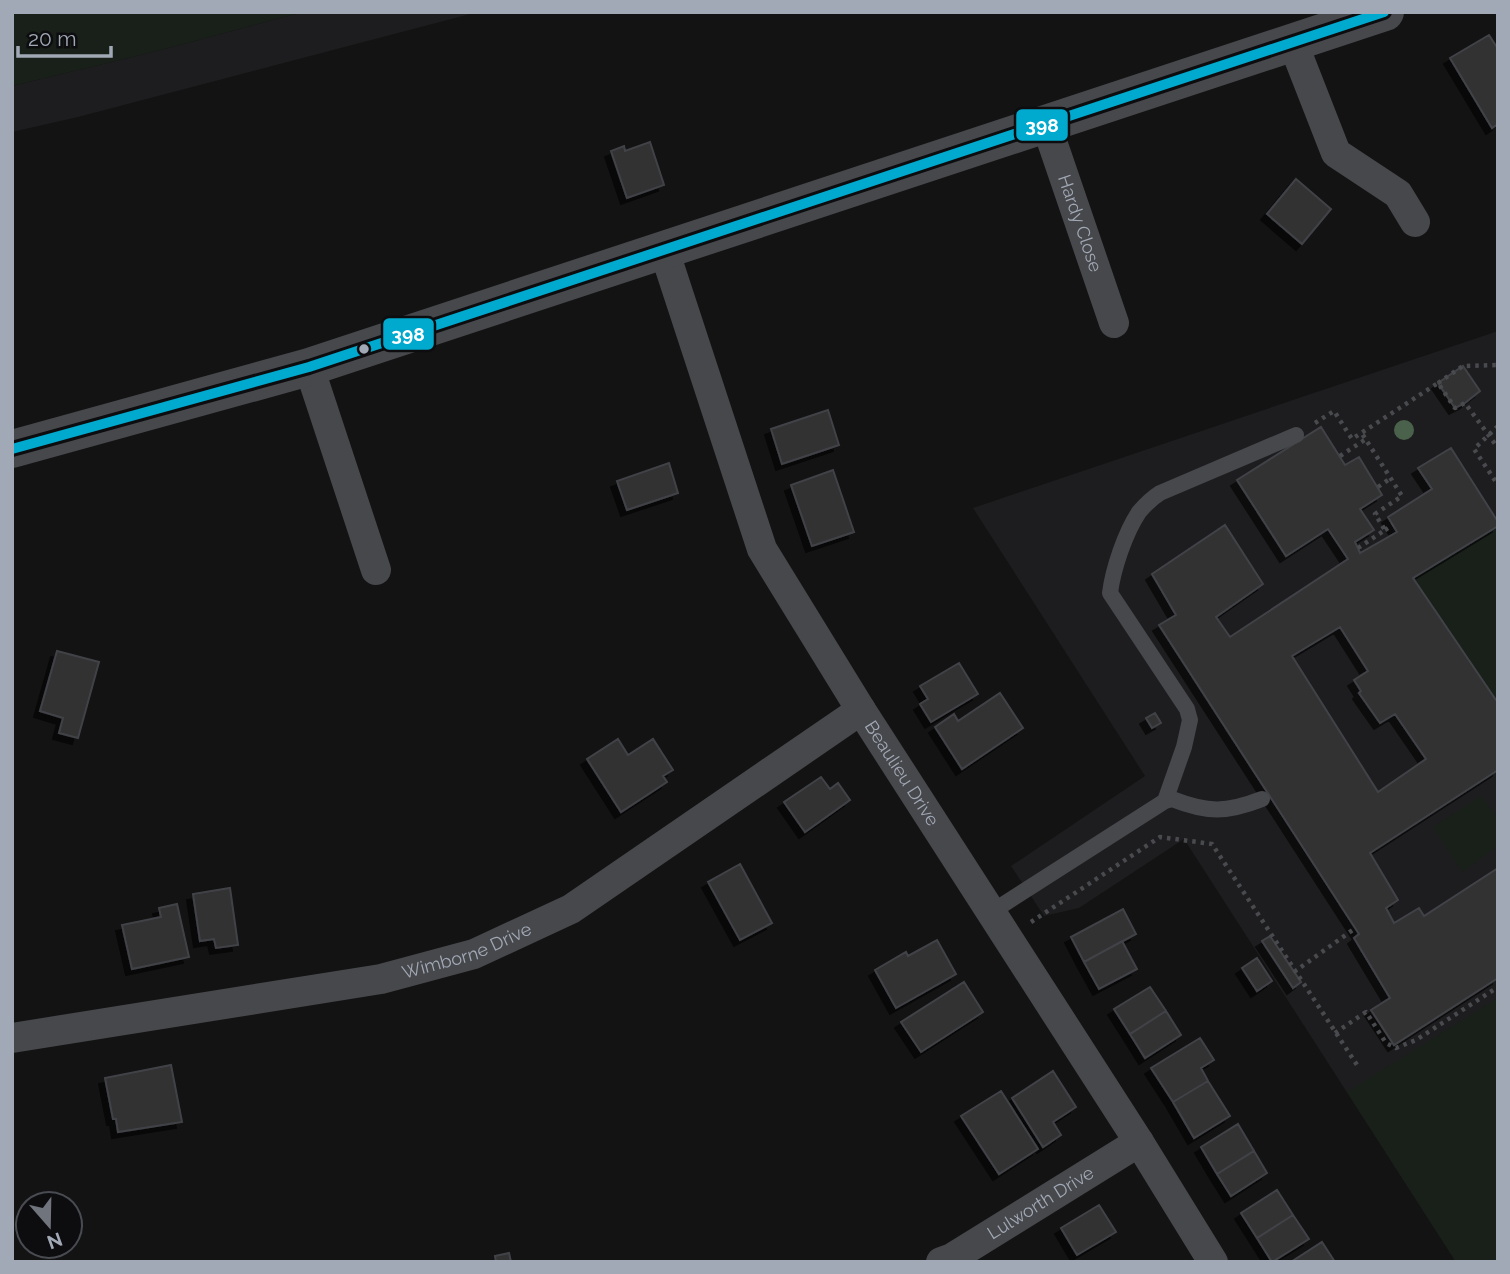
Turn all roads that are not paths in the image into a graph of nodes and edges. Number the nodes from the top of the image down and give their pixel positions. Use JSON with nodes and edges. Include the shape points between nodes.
{"nodes":[{"id":1,"x":1385,"y":12,"type":"edge"},
{"id":2,"x":1293,"y":43,"type":"junction"},
{"id":3,"x":1046,"y":124,"type":"junction"},
{"id":4,"x":1415,"y":222,"type":"dead end"},
{"id":5,"x":664,"y":250,"type":"junction"},
{"id":6,"x":1114,"y":323,"type":"dead end"},
{"id":7,"x":309,"y":367,"type":"junction"},
{"id":8,"x":1296,"y":435,"type":"road end"},
{"id":9,"x":12,"y":449,"type":"edge"},
{"id":10,"x":376,"y":570,"type":"dead end"},
{"id":11,"x":861,"y":710,"type":"junction"},
{"id":12,"x":1262,"y":799,"type":"dead end"},
{"id":13,"x":1165,"y":801,"type":"junction"},
{"id":14,"x":990,"y":913,"type":"junction"},
{"id":15,"x":12,"y":1038,"type":"edge"},
{"id":16,"x":1139,"y":1142,"type":"junction"},
{"id":17,"x":941,"y":1262,"type":"edge"},
{"id":18,"x":1213,"y":1262,"type":"edge"}],
"edges":[{"from":1,"to":2,"type":"street"},
{"from":2,"to":3,"type":"street"},
{"from":2,"to":4,"type":"street","via":[[1336,153],[1398,194]]},
{"from":3,"to":5,"type":"street"},
{"from":3,"to":6,"type":"street","name":"Hardy Close"},
{"from":5,"to":7,"type":"street"},
{"from":5,"to":11,"type":"street","name":"Beaulieu Drive","via":[[762,549]]},
{"from":7,"to":9,"type":"street"},
{"from":7,"to":10,"type":"street"},
{"from":8,"to":13,"type":"lane","via":[[1160,493],[1139,512],[1120,555],[1110,593],[1190,720]]},
{"from":11,"to":14,"type":"street","name":"Beaulieu Drive"},
{"from":11,"to":15,"type":"street","name":"Wimborne Drive","via":[[571,909],[474,954],[381,979]]},
{"from":12,"to":13,"type":"lane","via":[[1218,810]]},
{"from":13,"to":14,"type":"lane"},
{"from":14,"to":16,"type":"street","name":"Beaulieu Drive"},
{"from":16,"to":17,"type":"street","name":"Lulworth Drive"},
{"from":16,"to":18,"type":"street","name":"Beaulieu Drive"}]}
